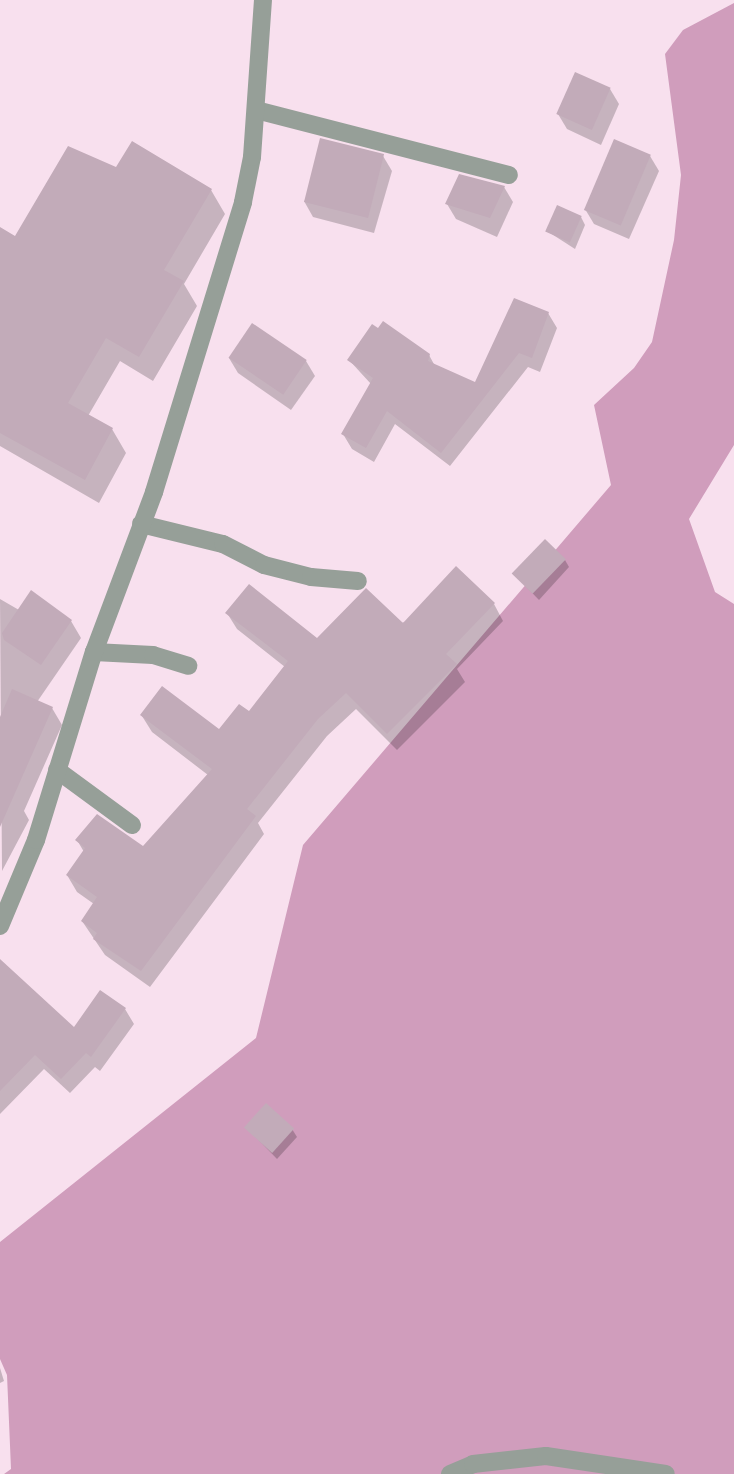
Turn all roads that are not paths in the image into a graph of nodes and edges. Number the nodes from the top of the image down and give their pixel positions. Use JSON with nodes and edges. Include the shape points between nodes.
{"nodes":[{"id":1,"x":263,"y":0,"type":"edge"},
{"id":2,"x":256,"y":110,"type":"junction"},
{"id":3,"x":508,"y":175,"type":"dead end"},
{"id":4,"x":141,"y":524,"type":"junction"},
{"id":5,"x":358,"y":581,"type":"dead end"},
{"id":6,"x":94,"y":652,"type":"junction"},
{"id":7,"x":188,"y":666,"type":"dead end"},
{"id":8,"x":57,"y":770,"type":"junction"},
{"id":9,"x":132,"y":825,"type":"dead end"},
{"id":10,"x":3,"y":915,"type":"edge"},
{"id":11,"x":450,"y":1474,"type":"edge"},
{"id":12,"x":666,"y":1474,"type":"edge"}],
"edges":[{"from":1,"to":2,"type":"street"},
{"from":2,"to":3,"type":"street"},
{"from":2,"to":4,"type":"street","via":[[243,202]]},
{"from":4,"to":5,"type":"street","via":[[223,544],[264,565],[311,577]]},
{"from":4,"to":6,"type":"street"},
{"from":6,"to":7,"type":"street","via":[[153,656]]},
{"from":6,"to":8,"type":"street"},
{"from":8,"to":9,"type":"street"},
{"from":8,"to":10,"type":"street"},
{"from":11,"to":12,"type":"street","via":[[473,1464],[546,1456]]}]}
